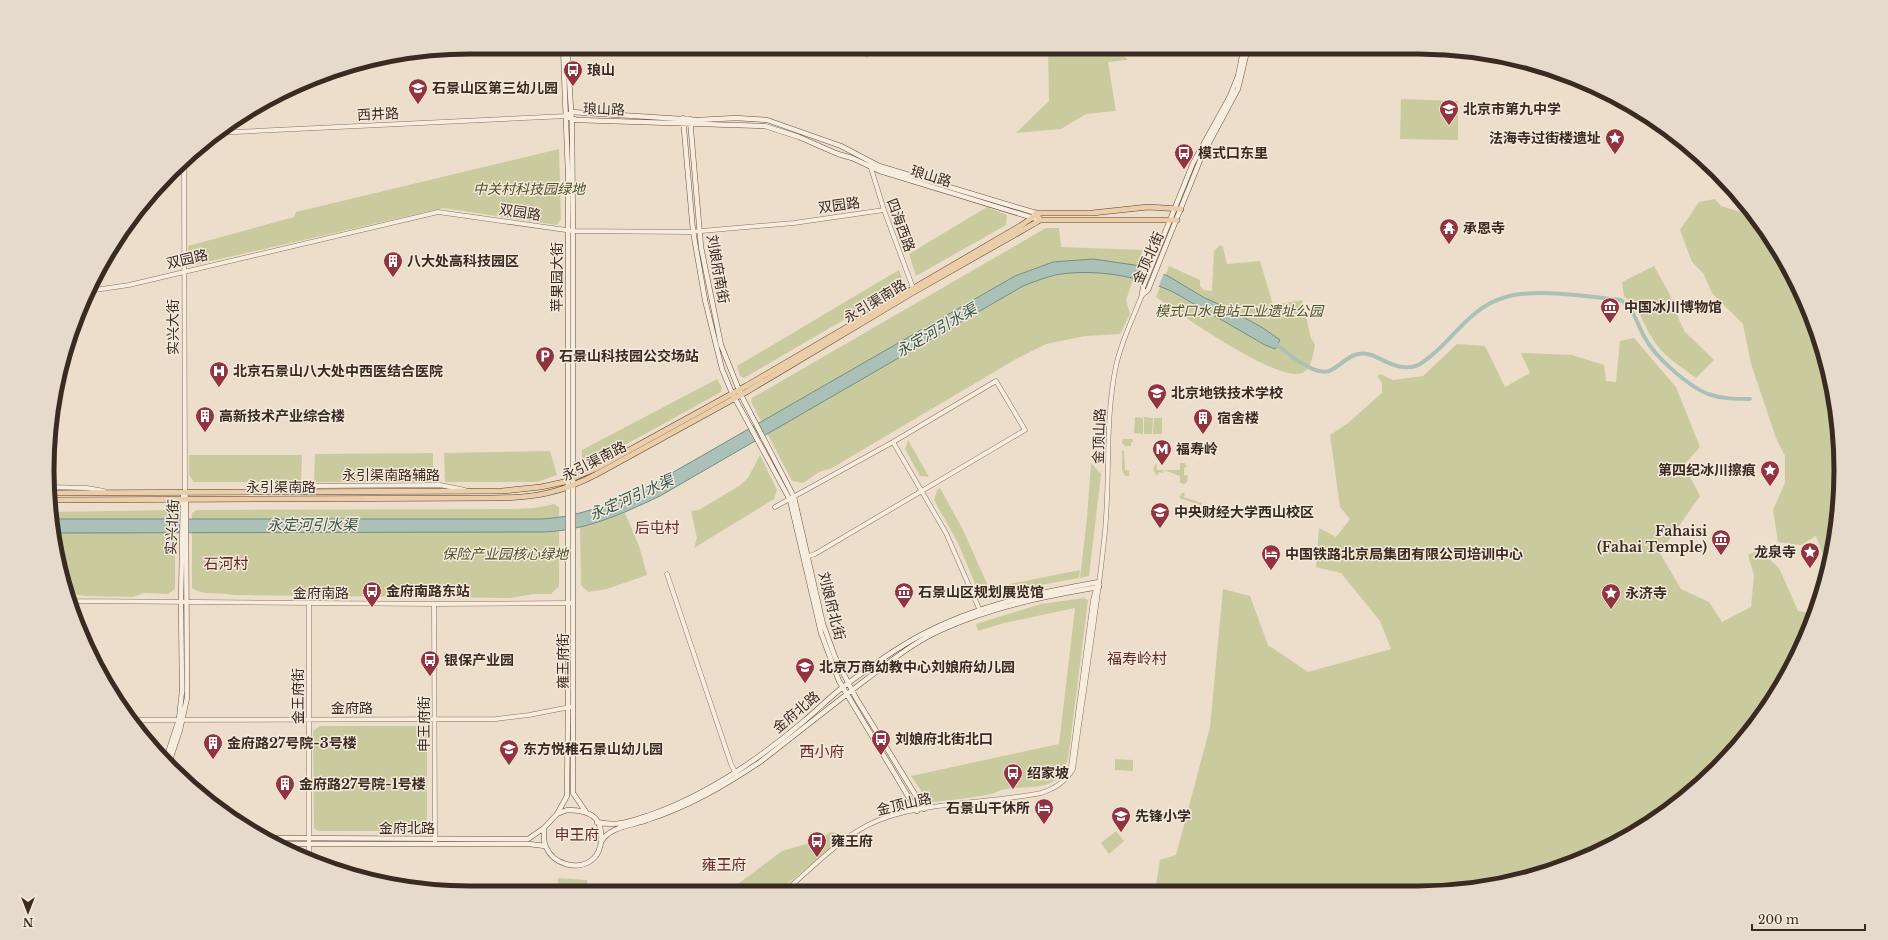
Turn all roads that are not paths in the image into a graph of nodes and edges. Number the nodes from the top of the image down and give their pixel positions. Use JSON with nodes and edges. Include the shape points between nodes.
{"nodes":[{"id":1,"x":564,"y":54,"type":"edge"},
{"id":2,"x":567,"y":54,"type":"edge"},
{"id":3,"x":1243,"y":54,"type":"edge"},
{"id":4,"x":1246,"y":54,"type":"edge"},
{"id":5,"x":571,"y":112,"type":"junction"},
{"id":6,"x":569,"y":117,"type":"junction"},
{"id":7,"x":683,"y":121,"type":"junction"},
{"id":8,"x":690,"y":121,"type":"junction"},
{"id":9,"x":227,"y":132,"type":"edge"},
{"id":10,"x":184,"y":168,"type":"edge"},
{"id":11,"x":871,"y":168,"type":"junction"},
{"id":12,"x":1178,"y":208,"type":"junction"},
{"id":13,"x":884,"y":210,"type":"junction"},
{"id":14,"x":1036,"y":213,"type":"junction"},
{"id":15,"x":1032,"y":218,"type":"junction"},
{"id":16,"x":1171,"y":219,"type":"junction"},
{"id":17,"x":1040,"y":220,"type":"junction"},
{"id":18,"x":1177,"y":220,"type":"junction"},
{"id":19,"x":571,"y":230,"type":"junction"},
{"id":20,"x":699,"y":231,"type":"junction"},
{"id":21,"x":693,"y":232,"type":"junction"},
{"id":22,"x":184,"y":271,"type":"junction"},
{"id":23,"x":913,"y":288,"type":"junction"},
{"id":24,"x":95,"y":290,"type":"edge"},
{"id":25,"x":1142,"y":295,"type":"junction"},
{"id":26,"x":739,"y":392,"type":"junction"},
{"id":27,"x":732,"y":393,"type":"junction"},
{"id":28,"x":735,"y":398,"type":"junction"},
{"id":29,"x":748,"y":420,"type":"joint"},
{"id":30,"x":765,"y":439,"type":"joint"},
{"id":31,"x":894,"y":442,"type":"junction"},
{"id":32,"x":573,"y":463,"type":"junction"},
{"id":33,"x":568,"y":464,"type":"junction"},
{"id":34,"x":573,"y":478,"type":"junction"},
{"id":35,"x":567,"y":480,"type":"junction"},
{"id":36,"x":573,"y":486,"type":"junction"},
{"id":37,"x":55,"y":487,"type":"edge"},
{"id":38,"x":59,"y":487,"type":"junction"},
{"id":39,"x":567,"y":488,"type":"junction"},
{"id":40,"x":55,"y":490,"type":"edge"},
{"id":41,"x":921,"y":490,"type":"junction"},
{"id":42,"x":106,"y":492,"type":"junction"},
{"id":43,"x":184,"y":492,"type":"junction"},
{"id":44,"x":55,"y":493,"type":"edge"},
{"id":45,"x":792,"y":498,"type":"junction"},
{"id":46,"x":55,"y":500,"type":"edge"},
{"id":47,"x":184,"y":500,"type":"junction"},
{"id":48,"x":573,"y":506,"type":"junction"},
{"id":49,"x":567,"y":507,"type":"junction"},
{"id":50,"x":775,"y":507,"type":"dead end"},
{"id":51,"x":809,"y":556,"type":"junction"},
{"id":52,"x":667,"y":574,"type":"dead end"},
{"id":53,"x":1098,"y":586,"type":"junction"},
{"id":54,"x":75,"y":600,"type":"edge"},
{"id":55,"x":184,"y":602,"type":"junction"},
{"id":56,"x":568,"y":603,"type":"junction"},
{"id":57,"x":574,"y":603,"type":"junction"},
{"id":58,"x":309,"y":604,"type":"junction"},
{"id":59,"x":434,"y":604,"type":"junction"},
{"id":60,"x":980,"y":611,"type":"junction"},
{"id":61,"x":848,"y":684,"type":"junction"},
{"id":62,"x":842,"y":688,"type":"junction"},
{"id":63,"x":852,"y":690,"type":"junction"},
{"id":64,"x":846,"y":694,"type":"junction"},
{"id":65,"x":574,"y":706,"type":"junction"},
{"id":66,"x":568,"y":708,"type":"junction"},
{"id":67,"x":181,"y":719,"type":"junction"},
{"id":68,"x":309,"y":719,"type":"junction"},
{"id":69,"x":435,"y":719,"type":"junction"},
{"id":70,"x":138,"y":720,"type":"edge"},
{"id":71,"x":168,"y":755,"type":"edge"},
{"id":72,"x":170,"y":758,"type":"edge"},
{"id":73,"x":736,"y":775,"type":"junction"},
{"id":74,"x":924,"y":809,"type":"junction"},
{"id":75,"x":917,"y":810,"type":"junction"},
{"id":76,"x":586,"y":812,"type":"junction"},
{"id":77,"x":557,"y":814,"type":"junction"},
{"id":78,"x":597,"y":822,"type":"junction"},
{"id":79,"x":544,"y":828,"type":"junction"},
{"id":80,"x":277,"y":838,"type":"edge"},
{"id":81,"x":310,"y":838,"type":"junction"},
{"id":82,"x":435,"y":841,"type":"junction"},
{"id":83,"x":601,"y":842,"type":"junction"},
{"id":84,"x":288,"y":844,"type":"edge"},
{"id":85,"x":310,"y":844,"type":"junction"},
{"id":86,"x":545,"y":846,"type":"junction"},
{"id":87,"x":309,"y":853,"type":"edge"},
{"id":88,"x":791,"y":886,"type":"edge"}],
"edges":[{"from":1,"to":6,"type":"main road","name":"苹果园大街"},
{"from":2,"to":5,"type":"main road","name":"苹果园大街"},
{"from":3,"to":12,"type":"main road","name":"金顶北街","via":[[1230,96],[1193,163]]},
{"from":4,"to":12,"type":"main road","name":"金顶北街","via":[[1238,89]]},
{"from":5,"to":6,"type":"main road","name":"苹果园大街"},
{"from":5,"to":7,"type":"main road","name":"琅山路"},
{"from":6,"to":7,"type":"main road","name":"琅山路"},
{"from":6,"to":9,"type":"street","name":"西井路"},
{"from":6,"to":19,"type":"main road","name":"苹果园大街"},
{"from":7,"to":8,"type":"main road","name":"琅山路"},
{"from":7,"to":21,"type":"main road","name":"刘娘府南街"},
{"from":8,"to":11,"type":"main road","name":"琅山路","via":[[765,126],[852,158]]},
{"from":8,"to":14,"type":"main road","name":"琅山路","via":[[736,118],[767,120],[841,146],[879,166]]},
{"from":8,"to":20,"type":"main road","name":"刘娘府南街"},
{"from":10,"to":22,"type":"street","name":"实兴大街"},
{"from":11,"to":13,"type":"street","name":"四海西路"},
{"from":11,"to":15,"type":"main road","name":"琅山路"},
{"from":12,"to":14,"type":"main road","via":[[1135,207],[1092,213]]},
{"from":12,"to":16,"type":"main road","name":"金顶北街"},
{"from":12,"to":18,"type":"main road","name":"金顶北街"},
{"from":13,"to":20,"type":"street","name":"双园路","via":[[794,223]]},
{"from":13,"to":23,"type":"street","name":"四海西路"},
{"from":14,"to":15,"type":"main road","name":"永引渠南路"},
{"from":14,"to":17,"type":"main road"},
{"from":15,"to":17,"type":"main road","name":"琅山路"},
{"from":15,"to":23,"type":"main road","name":"永引渠南路"},
{"from":16,"to":17,"type":"main road","name":"永引渠南路"},
{"from":16,"to":18,"type":"main road","name":"永引渠南路"},
{"from":16,"to":25,"type":"main road","name":"金顶北街"},
{"from":17,"to":26,"type":"main road","name":"永引渠南路"},
{"from":18,"to":25,"type":"main road","name":"金顶北街","via":[[1150,287]]},
{"from":19,"to":21,"type":"street","name":"双园路"},
{"from":19,"to":22,"type":"street","name":"双园路","via":[[438,212]]},
{"from":19,"to":32,"type":"main road","name":"苹果园大街"},
{"from":19,"to":33,"type":"main road","name":"苹果园大街"},
{"from":20,"to":21,"type":"street","name":"双园路"},
{"from":20,"to":26,"type":"main road","name":"刘娘府南街","via":[[721,345]]},
{"from":21,"to":27,"type":"main road","name":"刘娘府南街","via":[[716,350]]},
{"from":22,"to":24,"type":"street","name":"双园路","via":[[128,285]]},
{"from":22,"to":43,"type":"street","name":"实兴大街"},
{"from":23,"to":26,"type":"main road","name":"永引渠南路"},
{"from":25,"to":53,"type":"street","name":"金顶山路","via":[[1116,365],[1112,391],[1106,520]]},
{"from":26,"to":27,"type":"main road","name":"永引渠南路"},
{"from":26,"to":28,"type":"main road","name":"永引渠南路"},
{"from":26,"to":30,"type":"main road","name":"刘娘府南街"},
{"from":27,"to":28,"type":"main road","name":"刘娘府南街"},
{"from":27,"to":34,"type":"main road","name":"永引渠南路","via":[[595,469]]},
{"from":28,"to":29,"type":"main road","name":"刘娘府南街"},
{"from":28,"to":36,"type":"main road","name":"永引渠南路"},
{"from":29,"to":45,"type":"main road","name":"刘娘府北街"},
{"from":30,"to":45,"type":"main road","name":"刘娘府北街"},
{"from":31,"to":41,"type":"street"},
{"from":31,"to":41,"type":"street","via":[[996,381],[1021,424],[1024,430]]},
{"from":31,"to":45,"type":"street"},
{"from":32,"to":33,"type":"main road","via":[[570,467]]},
{"from":32,"to":34,"type":"main road","name":"苹果园大街"},
{"from":33,"to":35,"type":"main road","name":"苹果园大街"},
{"from":34,"to":35,"type":"main road","name":"永引渠南路"},
{"from":34,"to":36,"type":"main road","name":"苹果园大街"},
{"from":35,"to":39,"type":"main road","name":"苹果园大街"},
{"from":35,"to":43,"type":"main road","name":"永引渠南路","via":[[522,490],[474,492]]},
{"from":36,"to":39,"type":"main road","name":"永引渠南路"},
{"from":36,"to":48,"type":"main road","name":"苹果园大街"},
{"from":37,"to":38,"type":"street"},
{"from":38,"to":40,"type":"street"},
{"from":38,"to":42,"type":"street"},
{"from":39,"to":47,"type":"main road","name":"永引渠南路","via":[[541,496],[521,498]]},
{"from":39,"to":49,"type":"main road","name":"苹果园大街"},
{"from":41,"to":51,"type":"street"},
{"from":41,"to":60,"type":"street","via":[[954,549]]},
{"from":42,"to":43,"type":"main road","name":"永引渠南路"},
{"from":42,"to":44,"type":"main road","name":"永引渠南路"},
{"from":43,"to":47,"type":"main road","name":"实兴北街"},
{"from":45,"to":50,"type":"street"},
{"from":45,"to":51,"type":"main road","name":"刘娘府北街"},
{"from":45,"to":62,"type":"main road","name":"刘娘府北街","via":[[823,642]]},
{"from":46,"to":47,"type":"main road","name":"永引渠南路"},
{"from":47,"to":55,"type":"main road","name":"实兴北街"},
{"from":48,"to":49,"type":"main road"},
{"from":48,"to":57,"type":"main road","name":"雍王府街"},
{"from":49,"to":56,"type":"main road","name":"雍王府街"},
{"from":51,"to":61,"type":"main road","name":"刘娘府北街","via":[[826,634]]},
{"from":52,"to":73,"type":"street"},
{"from":53,"to":60,"type":"main road","name":"金府北路"},
{"from":53,"to":74,"type":"street","name":"金顶山路","via":[[1070,775],[1054,788],[1041,792]]},
{"from":54,"to":55,"type":"street","name":"金府南路"},
{"from":55,"to":58,"type":"street","name":"金府南路"},
{"from":55,"to":67,"type":"main road","name":"实兴北街","via":[[187,688]]},
{"from":56,"to":57,"type":"street","name":"金府南路"},
{"from":56,"to":59,"type":"street","name":"金府南路"},
{"from":56,"to":66,"type":"main road","name":"雍王府街"},
{"from":57,"to":65,"type":"main road","name":"雍王府街"},
{"from":58,"to":59,"type":"street","name":"金府南路"},
{"from":58,"to":68,"type":"street","name":"金王府街"},
{"from":59,"to":69,"type":"street","name":"申王府街"},
{"from":60,"to":61,"type":"main road","name":"金府北路","via":[[958,617],[919,636]]},
{"from":60,"to":63,"type":"main road","name":"金府北路","via":[[933,634],[896,657]]},
{"from":61,"to":62,"type":"main road","name":"金府北路"},
{"from":61,"to":63,"type":"main road","name":"刘娘府北街"},
{"from":62,"to":64,"type":"main road","name":"刘娘府北街"},
{"from":62,"to":73,"type":"main road","name":"金府北路"},
{"from":63,"to":64,"type":"main road","name":"金府北路"},
{"from":63,"to":74,"type":"main road","name":"刘娘府北街"},
{"from":64,"to":73,"type":"main road","name":"金府北路","via":[[760,762]]},
{"from":64,"to":75,"type":"main road","name":"刘娘府北街"},
{"from":65,"to":66,"type":"street","name":"金府路"},
{"from":65,"to":76,"type":"main road","name":"雍王府街","via":[[573,793]]},
{"from":66,"to":69,"type":"street","name":"金府路","via":[[503,718]]},
{"from":66,"to":77,"type":"main road","name":"雍王府街","via":[[567,796]]},
{"from":67,"to":68,"type":"street","name":"金府路"},
{"from":67,"to":70,"type":"street","name":"金府路"},
{"from":67,"to":71,"type":"main road","name":"实兴北街"},
{"from":67,"to":72,"type":"main road","name":"实兴北街"},
{"from":68,"to":69,"type":"street","name":"金府路"},
{"from":68,"to":81,"type":"street","name":"金王府街"},
{"from":69,"to":82,"type":"street","name":"申王府街"},
{"from":73,"to":78,"type":"main road","name":"金府北路","via":[[662,811],[622,824]]},
{"from":73,"to":83,"type":"main road","name":"金府北路","via":[[680,808],[605,834]]},
{"from":74,"to":75,"type":"street","name":"金顶山路"},
{"from":75,"to":88,"type":"street","name":"金顶山路","via":[[880,819],[866,826]]},
{"from":76,"to":77,"type":"main road","via":[[567,810]]},
{"from":76,"to":78,"type":"main road"},
{"from":77,"to":79,"type":"main road"},
{"from":78,"to":83,"type":"main road","via":[[601,831]]},
{"from":79,"to":82,"type":"main road","name":"金府北路","via":[[528,839]]},
{"from":79,"to":86,"type":"main road"},
{"from":80,"to":81,"type":"main road","name":"金府北路"},
{"from":81,"to":82,"type":"main road","name":"金府北路"},
{"from":81,"to":85,"type":"street","name":"金王府街"},
{"from":82,"to":85,"type":"main road","name":"金府北路"},
{"from":82,"to":86,"type":"main road","name":"金府北路"},
{"from":83,"to":86,"type":"main road","via":[[592,860],[576,866],[557,860]]},
{"from":84,"to":85,"type":"main road","name":"金府北路"},
{"from":85,"to":87,"type":"street","name":"金王府街"}]}
